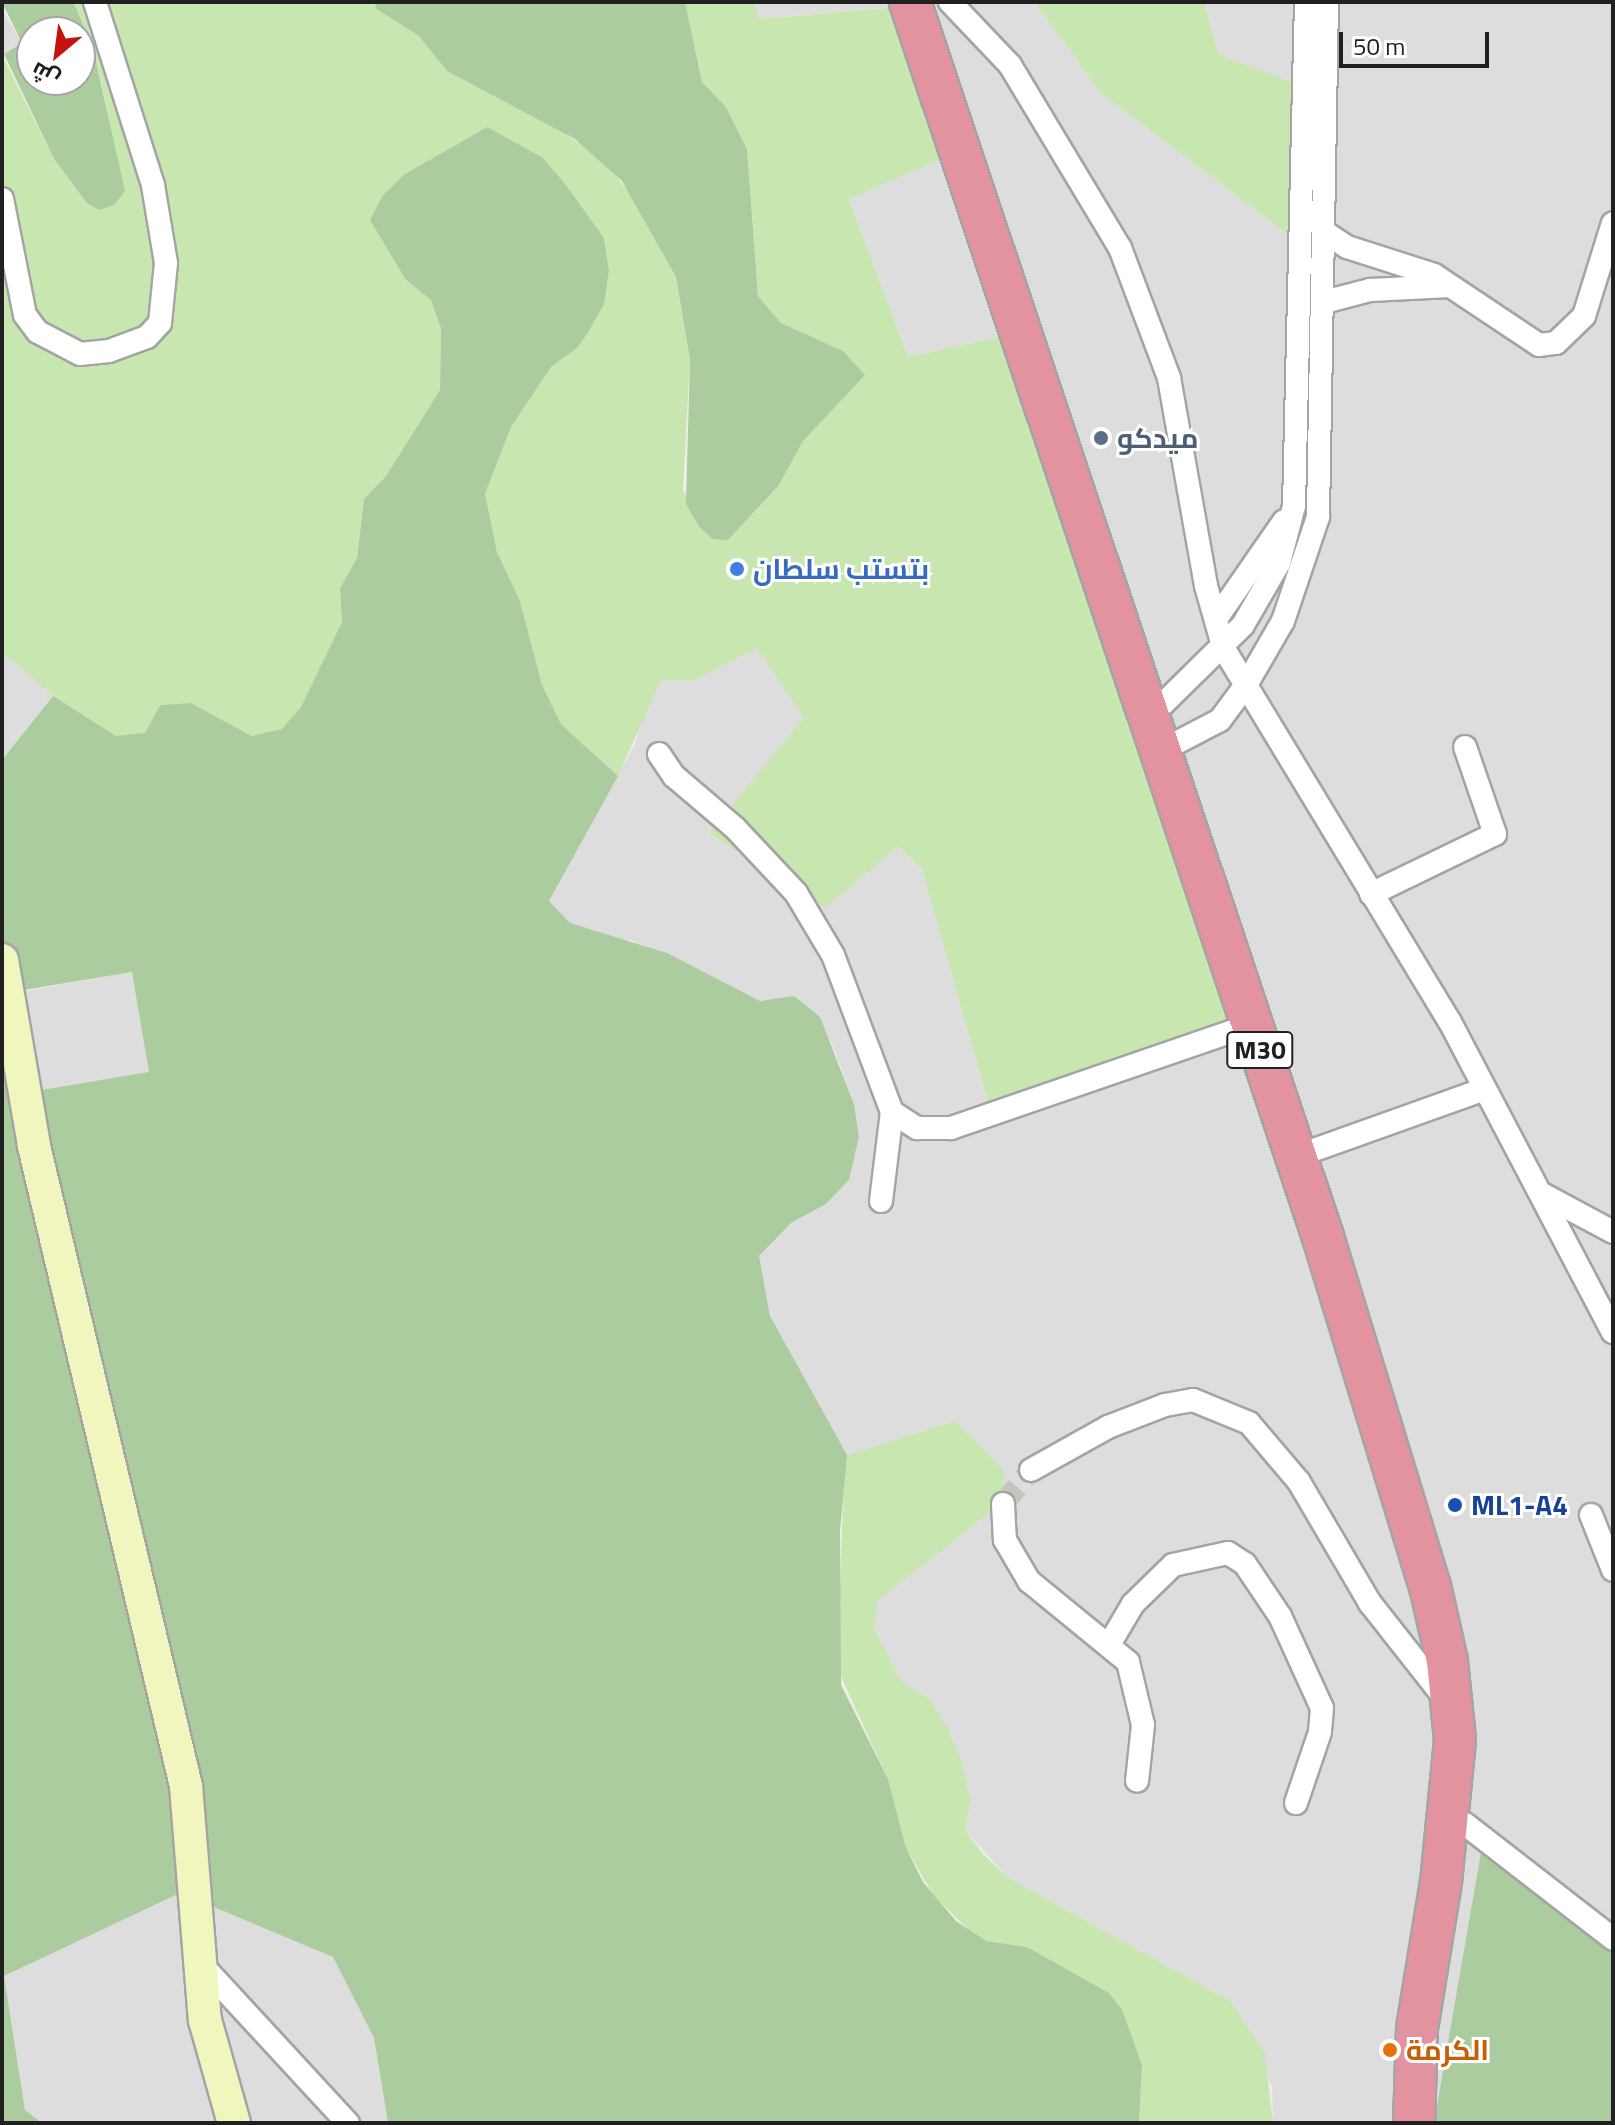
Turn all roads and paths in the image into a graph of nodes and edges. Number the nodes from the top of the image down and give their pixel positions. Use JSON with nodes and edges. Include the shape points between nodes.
{"nodes":[{"id":1,"x":95,"y":2,"type":"edge"},
{"id":2,"x":910,"y":2,"type":"edge"},
{"id":3,"x":937,"y":2,"type":"edge"},
{"id":4,"x":950,"y":2,"type":"edge"},
{"id":5,"x":1306,"y":2,"type":"edge"},
{"id":6,"x":1327,"y":2,"type":"edge"},
{"id":7,"x":2,"y":199,"type":"edge"},
{"id":8,"x":1613,"y":223,"type":"edge"},
{"id":9,"x":1326,"y":233,"type":"junction"},
{"id":10,"x":1450,"y":286,"type":"junction"},
{"id":11,"x":1324,"y":302,"type":"junction"},
{"id":12,"x":1294,"y":506,"type":"junction"},
{"id":13,"x":1216,"y":619,"type":"junction"},
{"id":14,"x":1224,"y":649,"type":"junction"},
{"id":15,"x":1246,"y":685,"type":"junction"},
{"id":16,"x":1164,"y":703,"type":"junction"},
{"id":17,"x":1178,"y":742,"type":"junction"},
{"id":18,"x":1465,"y":747,"type":"dead end"},
{"id":19,"x":659,"y":754,"type":"dead end"},
{"id":20,"x":1371,"y":894,"type":"junction"},
{"id":21,"x":2,"y":960,"type":"edge"},
{"id":22,"x":1250,"y":1025,"type":"junction"},
{"id":23,"x":1485,"y":1089,"type":"junction"},
{"id":24,"x":892,"y":1112,"type":"junction"},
{"id":25,"x":1317,"y":1149,"type":"junction"},
{"id":26,"x":1544,"y":1195,"type":"junction"},
{"id":27,"x":881,"y":1201,"type":"dead end"},
{"id":28,"x":1613,"y":1232,"type":"edge"},
{"id":29,"x":1613,"y":1332,"type":"edge"},
{"id":30,"x":1031,"y":1470,"type":"tunnel mouth"},
{"id":31,"x":1003,"y":1504,"type":"dead end"},
{"id":32,"x":1591,"y":1515,"type":"dead end"},
{"id":33,"x":1613,"y":1570,"type":"edge"},
{"id":34,"x":1110,"y":1643,"type":"junction"},
{"id":35,"x":1453,"y":1709,"type":"junction"},
{"id":36,"x":1137,"y":1781,"type":"dead end"},
{"id":37,"x":1296,"y":1803,"type":"dead end"},
{"id":38,"x":1465,"y":1824,"type":"junction"},
{"id":39,"x":1613,"y":1939,"type":"edge"},
{"id":40,"x":202,"y":1965,"type":"junction"},
{"id":41,"x":234,"y":2123,"type":"edge"},
{"id":42,"x":348,"y":2123,"type":"edge"},
{"id":43,"x":1414,"y":2123,"type":"edge"},
{"id":44,"x":1436,"y":2123,"type":"edge"}],
"edges":[{"from":1,"to":7,"type":"street","via":[[153,185],[166,263],[160,323],[147,337],[109,351],[80,354],[38,332],[25,315]]},
{"from":2,"to":22,"type":"highway","number":"M30"},
{"from":3,"to":16,"type":"highway","number":"M30"},
{"from":4,"to":13,"type":"street","via":[[1010,65],[1043,114],[1132,275],[1169,378]]},
{"from":5,"to":12,"type":"street"},
{"from":6,"to":9,"type":"street"},
{"from":8,"to":10,"type":"street","via":[[1594,296],[1584,316],[1556,343],[1539,345],[1522,338]]},
{"from":9,"to":10,"type":"street","via":[[1347,247],[1414,266]]},
{"from":9,"to":11,"type":"street"},
{"from":10,"to":11,"type":"street","via":[[1370,290]]},
{"from":11,"to":15,"type":"street","via":[[1318,517],[1283,621]]},
{"from":12,"to":13,"type":"street"},
{"from":12,"to":14,"type":"street","via":[[1279,563]]},
{"from":13,"to":14,"type":"street"},
{"from":14,"to":15,"type":"street"},
{"from":14,"to":16,"type":"street"},
{"from":15,"to":17,"type":"street","via":[[1220,720]]},
{"from":15,"to":20,"type":"street"},
{"from":16,"to":17,"type":"highway","number":"M30"},
{"from":17,"to":25,"type":"highway","number":"M30"},
{"from":18,"to":20,"type":"street","via":[[1495,834]]},
{"from":19,"to":24,"type":"street","via":[[674,776],[762,856],[818,928]]},
{"from":20,"to":23,"type":"street"},
{"from":21,"to":40,"type":"main road","via":[[34,1146],[186,1786]]},
{"from":22,"to":24,"type":"street","via":[[951,1128],[917,1128]]},
{"from":22,"to":35,"type":"highway","number":"M30","via":[[1323,1237],[1430,1586]]},
{"from":23,"to":25,"type":"street"},
{"from":23,"to":26,"type":"street"},
{"from":24,"to":27,"type":"street"},
{"from":25,"to":38,"type":"highway","number":"M30","via":[[1447,1568],[1466,1648],[1472,1714]]},
{"from":26,"to":28,"type":"street"},
{"from":26,"to":29,"type":"street"},
{"from":30,"to":35,"type":"street","via":[[1108,1427],[1165,1405],[1193,1400],[1249,1423],[1299,1482],[1370,1603]]},
{"from":31,"to":34,"type":"street","via":[[1005,1540],[1029,1581]]},
{"from":32,"to":33,"type":"street"},
{"from":34,"to":36,"type":"street","via":[[1128,1662],[1137,1691],[1143,1725]]},
{"from":34,"to":37,"type":"street","via":[[1133,1604],[1173,1565],[1228,1553],[1245,1564],[1280,1616],[1322,1708],[1320,1732]]},
{"from":35,"to":43,"type":"highway","number":"M30","via":[[1443,1866],[1417,2029]]},
{"from":38,"to":39,"type":"street"},
{"from":38,"to":44,"type":"highway","number":"M30","via":[[1432,2035]]},
{"from":40,"to":41,"type":"main road","via":[[205,2020]]},
{"from":40,"to":42,"type":"street"}]}
